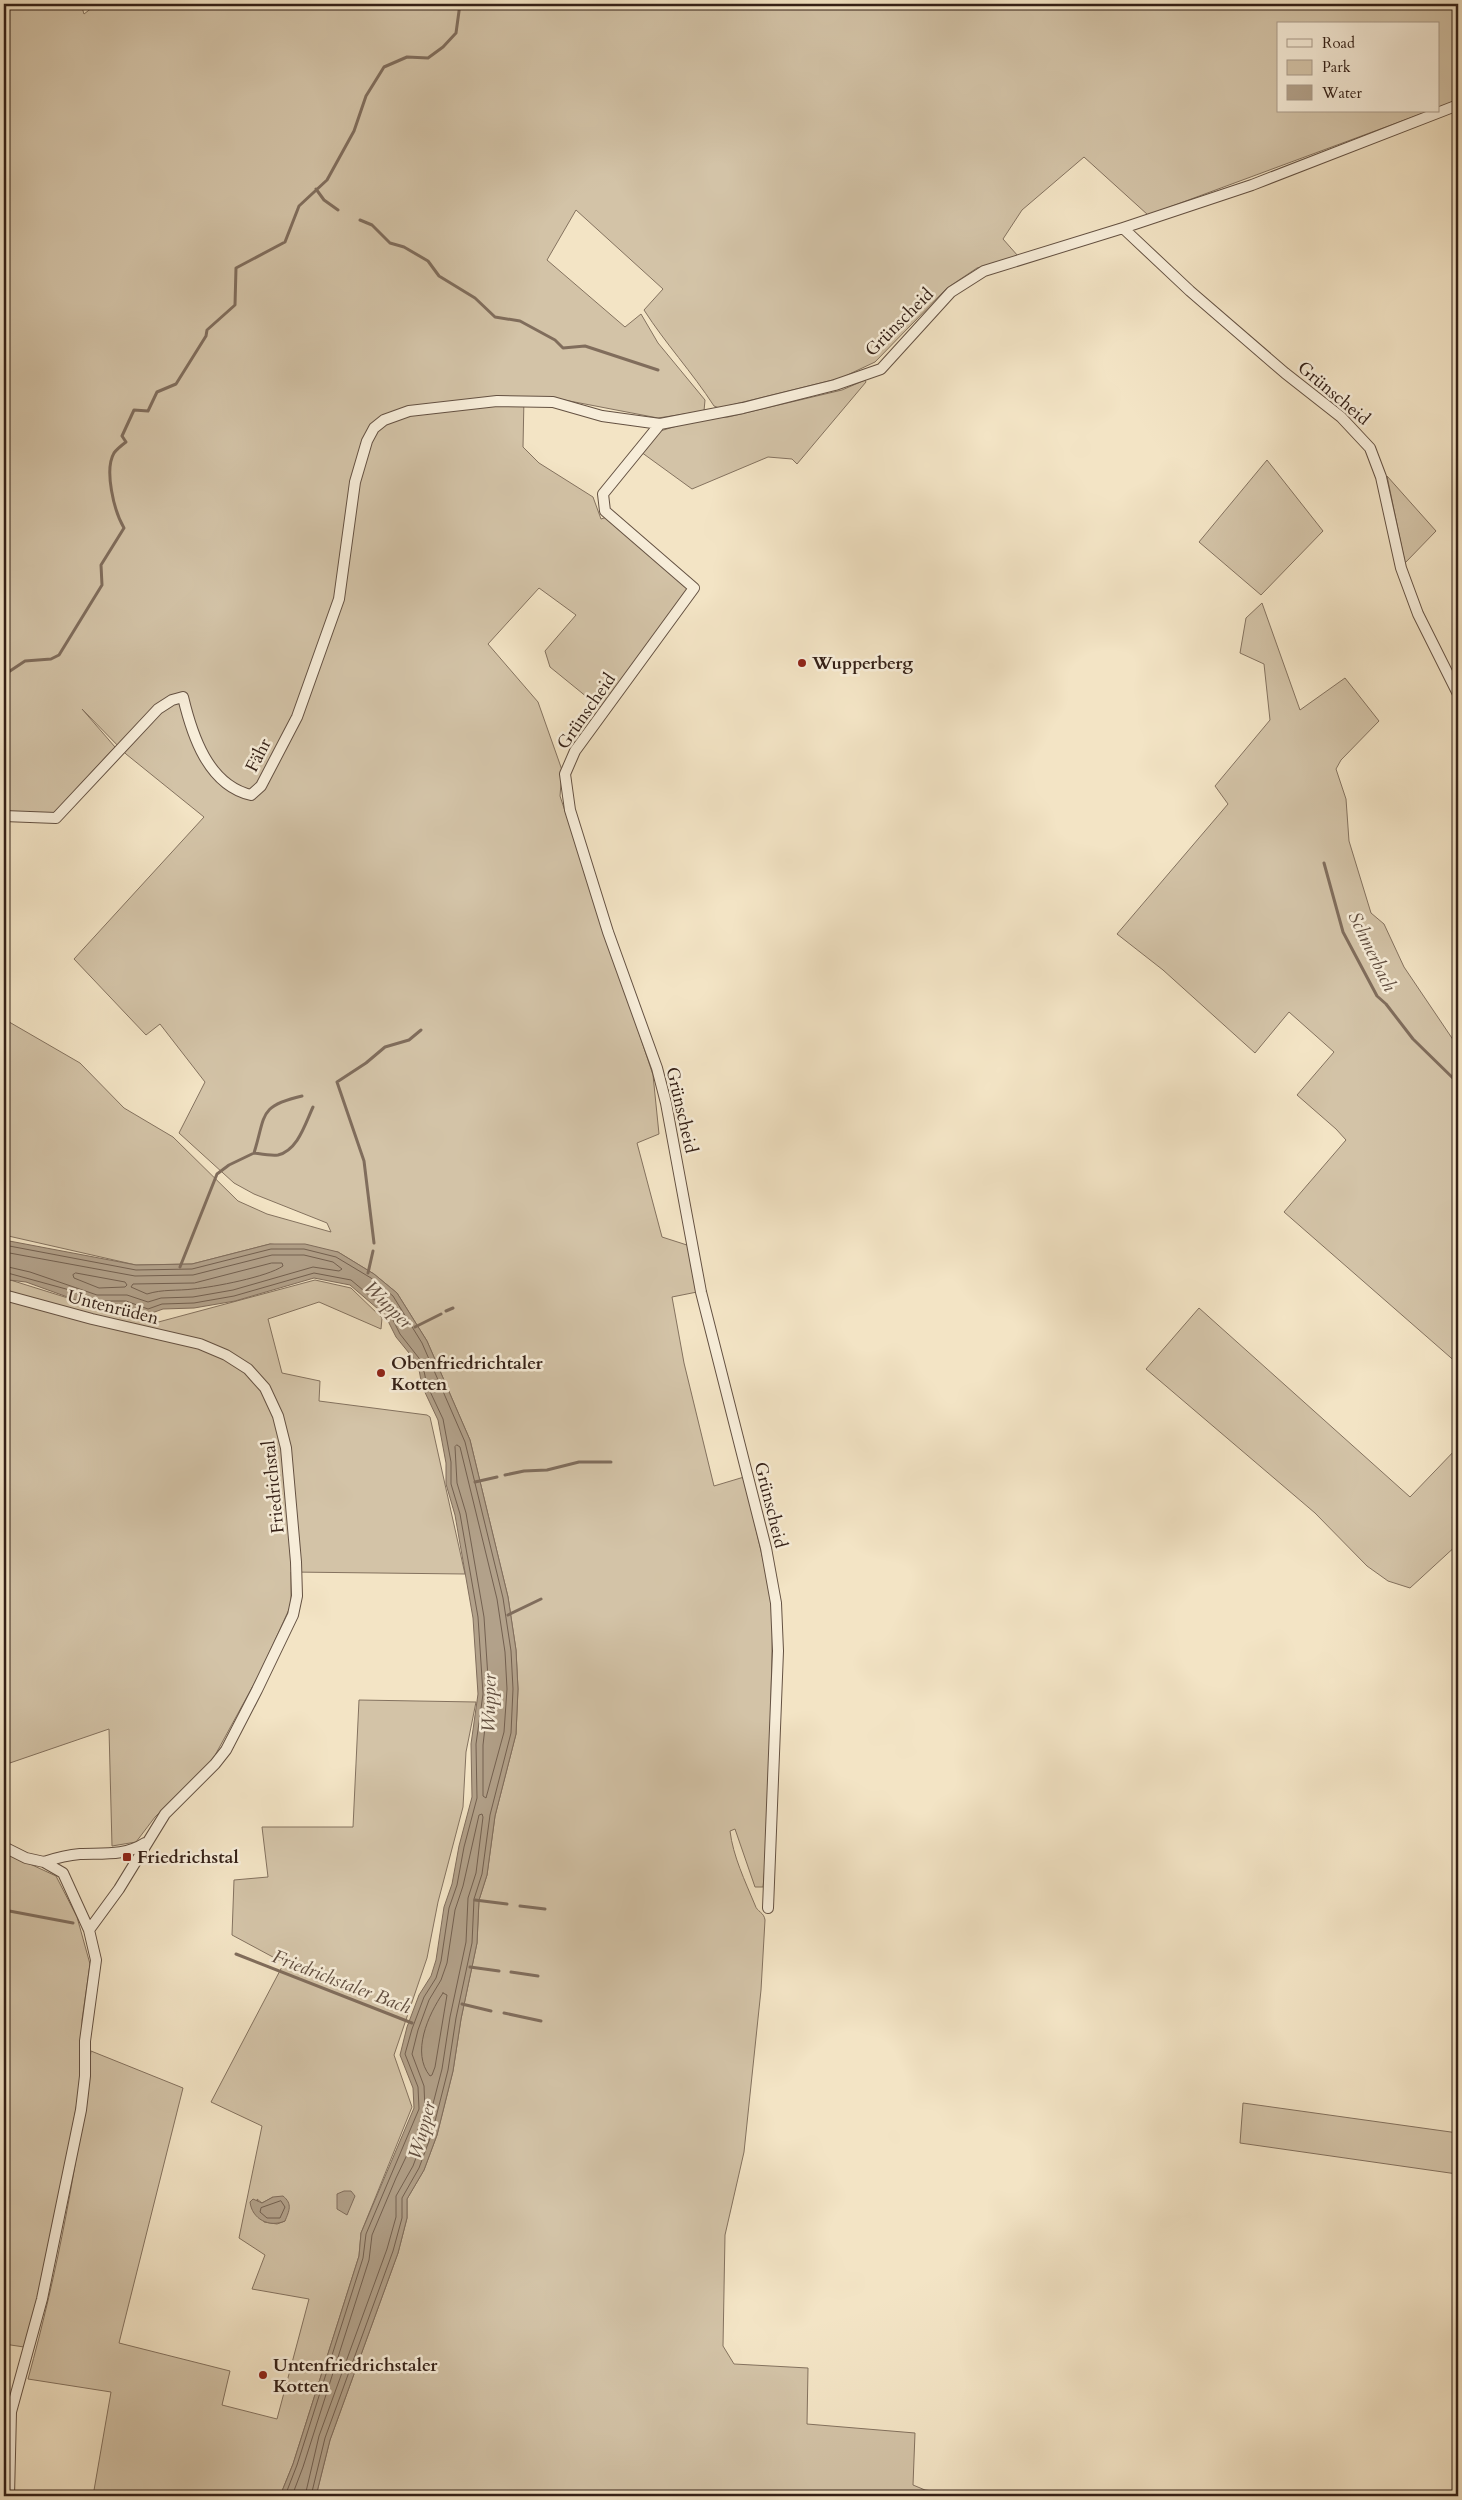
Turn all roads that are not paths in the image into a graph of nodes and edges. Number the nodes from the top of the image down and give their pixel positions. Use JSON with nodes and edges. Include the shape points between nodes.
{"nodes":[{"id":1,"x":1458,"y":105,"type":"edge"},
{"id":2,"x":1440,"y":112,"type":"edge"},
{"id":3,"x":1440,"y":112,"type":"edge"},
{"id":4,"x":1123,"y":228,"type":"junction"},
{"id":5,"x":384,"y":420,"type":"joint"},
{"id":6,"x":660,"y":424,"type":"junction"},
{"id":7,"x":1458,"y":694,"type":"edge"},
{"id":8,"x":4,"y":816,"type":"edge"},
{"id":9,"x":4,"y":1295,"type":"edge"},
{"id":10,"x":215,"y":1350,"type":"joint"},
{"id":11,"x":146,"y":1843,"type":"junction"},
{"id":12,"x":4,"y":1847,"type":"edge"},
{"id":13,"x":44,"y":1862,"type":"junction"},
{"id":14,"x":768,"y":1908,"type":"dead end"},
{"id":15,"x":89,"y":1930,"type":"junction"},
{"id":16,"x":9,"y":2496,"type":"edge"}],
"edges":[{"from":1,"to":3,"type":"street","name":"Grünscheid"},
{"from":2,"to":4,"type":"street","name":"Grünscheid","via":[[1252,185]]},
{"from":4,"to":6,"type":"street","name":"Grünscheid","via":[[984,271],[951,292],[880,368],[826,387]]},
{"from":4,"to":7,"type":"street","name":"Grünscheid","via":[[1285,374],[1341,417],[1370,448],[1381,477],[1401,568],[1418,614]]},
{"from":5,"to":6,"type":"street","name":"Grünscheid","via":[[410,411],[497,400],[553,402],[602,416]]},
{"from":5,"to":8,"type":"street","name":"Fähr","via":[[374,428],[367,441],[355,482],[339,599],[297,716],[261,786],[251,795],[240,792],[203,757],[183,697],[158,709],[56,818]]},
{"from":6,"to":14,"type":"street","name":"Grünscheid","via":[[604,494],[606,511],[694,588],[575,751],[565,774],[570,810],[666,1103],[702,1292],[766,1548],[776,1602],[778,1651]]},
{"from":9,"to":10,"type":"street","name":"Untenrüden"},
{"from":10,"to":11,"type":"street","name":"Friedrichstal","via":[[237,1361],[258,1378],[276,1410],[286,1448],[295,1538],[296,1604],[264,1677],[226,1750],[169,1810]]},
{"from":11,"to":13,"type":"street","via":[[118,1854],[72,1855]]},
{"from":11,"to":15,"type":"street","name":"Friedrichstal","via":[[119,1889]]},
{"from":12,"to":13,"type":"street","via":[[26,1858]]},
{"from":13,"to":15,"type":"street","via":[[64,1873]]},
{"from":15,"to":16,"type":"street","via":[[96,1960],[85,2041],[83,2094],[42,2299],[12,2412]]}]}
